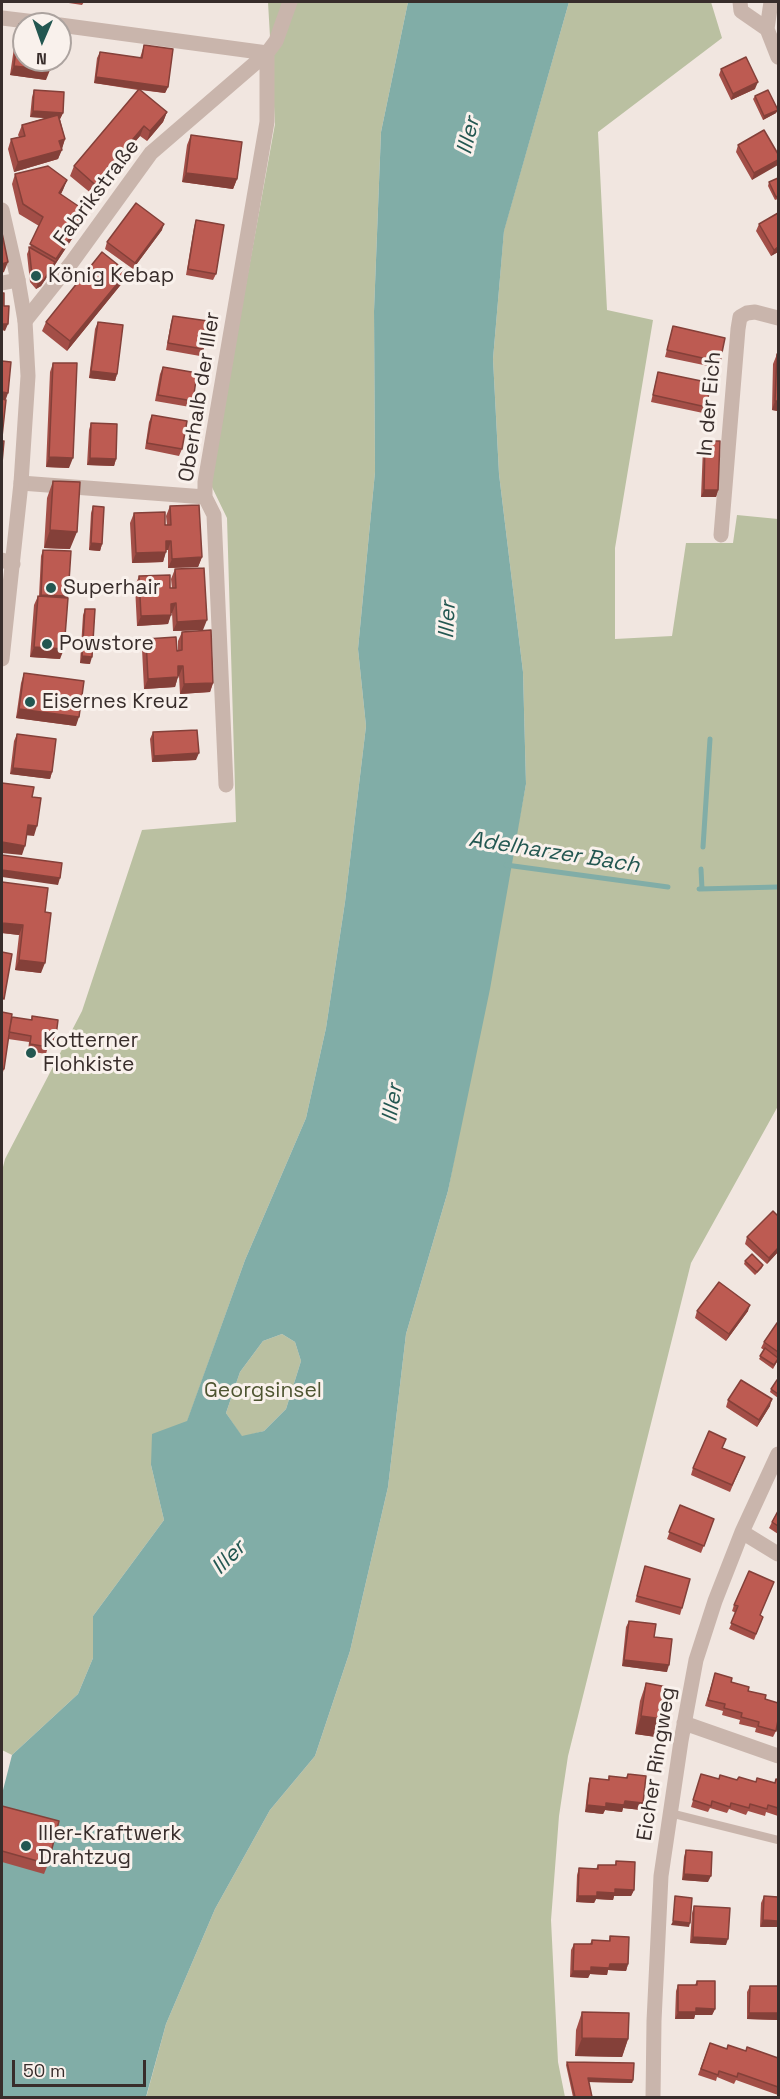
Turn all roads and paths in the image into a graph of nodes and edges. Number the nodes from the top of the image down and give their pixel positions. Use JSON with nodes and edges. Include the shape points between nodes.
{"nodes":[{"id":1,"x":290,"y":2,"type":"edge"},
{"id":2,"x":740,"y":2,"type":"edge"},
{"id":3,"x":771,"y":2,"type":"edge"},
{"id":4,"x":72,"y":27,"type":"edge"},
{"id":5,"x":767,"y":29,"type":"junction"},
{"id":6,"x":267,"y":53,"type":"junction"},
{"id":7,"x":778,"y":57,"type":"edge"},
{"id":8,"x":2,"y":210,"type":"edge"},
{"id":9,"x":18,"y":280,"type":"junction"},
{"id":10,"x":2,"y":283,"type":"edge"},
{"id":11,"x":778,"y":318,"type":"edge"},
{"id":12,"x":25,"y":321,"type":"junction"},
{"id":13,"x":21,"y":483,"type":"junction"},
{"id":14,"x":206,"y":497,"type":"junction"},
{"id":15,"x":720,"y":535,"type":"dead end"},
{"id":16,"x":7,"y":562,"type":"edge"},
{"id":17,"x":2,"y":659,"type":"edge"},
{"id":18,"x":226,"y":785,"type":"dead end"},
{"id":19,"x":778,"y":1454,"type":"edge"},
{"id":20,"x":742,"y":1532,"type":"junction"},
{"id":21,"x":778,"y":1554,"type":"edge"},
{"id":22,"x":684,"y":1724,"type":"junction"},
{"id":23,"x":778,"y":1756,"type":"edge"},
{"id":24,"x":670,"y":1814,"type":"junction"},
{"id":25,"x":778,"y":1840,"type":"edge"},
{"id":26,"x":652,"y":2097,"type":"edge"}],
"edges":[{"from":1,"to":6,"type":"street","via":[[276,41]]},
{"from":2,"to":5,"type":"street","via":[[741,11]]},
{"from":3,"to":5,"type":"street"},
{"from":4,"to":6,"type":"street"},
{"from":5,"to":7,"type":"street"},
{"from":6,"to":12,"type":"street","name":"Fabrikstraße","via":[[151,153]]},
{"from":6,"to":14,"type":"street","name":"Oberhalb der Iller","via":[[267,122],[205,482]]},
{"from":8,"to":9,"type":"street"},
{"from":9,"to":10,"type":"street"},
{"from":9,"to":12,"type":"street"},
{"from":11,"to":15,"type":"street","name":"In der Eich","via":[[755,312],[740,317]]},
{"from":12,"to":13,"type":"street","via":[[28,376]]},
{"from":13,"to":14,"type":"street"},
{"from":13,"to":16,"type":"street"},
{"from":14,"to":18,"type":"street","name":"Oberhalb der Iller","via":[[214,515]]},
{"from":16,"to":17,"type":"street"},
{"from":19,"to":20,"type":"street","name":"Eicher Ringweg"},
{"from":20,"to":21,"type":"street"},
{"from":20,"to":22,"type":"street","name":"Eicher Ringweg","via":[[696,1660]]},
{"from":22,"to":23,"type":"street"},
{"from":22,"to":24,"type":"street","name":"Eicher Ringweg"},
{"from":24,"to":25,"type":"lane"},
{"from":24,"to":26,"type":"street","name":"Eicher Ringweg","via":[[661,1876]]}]}
